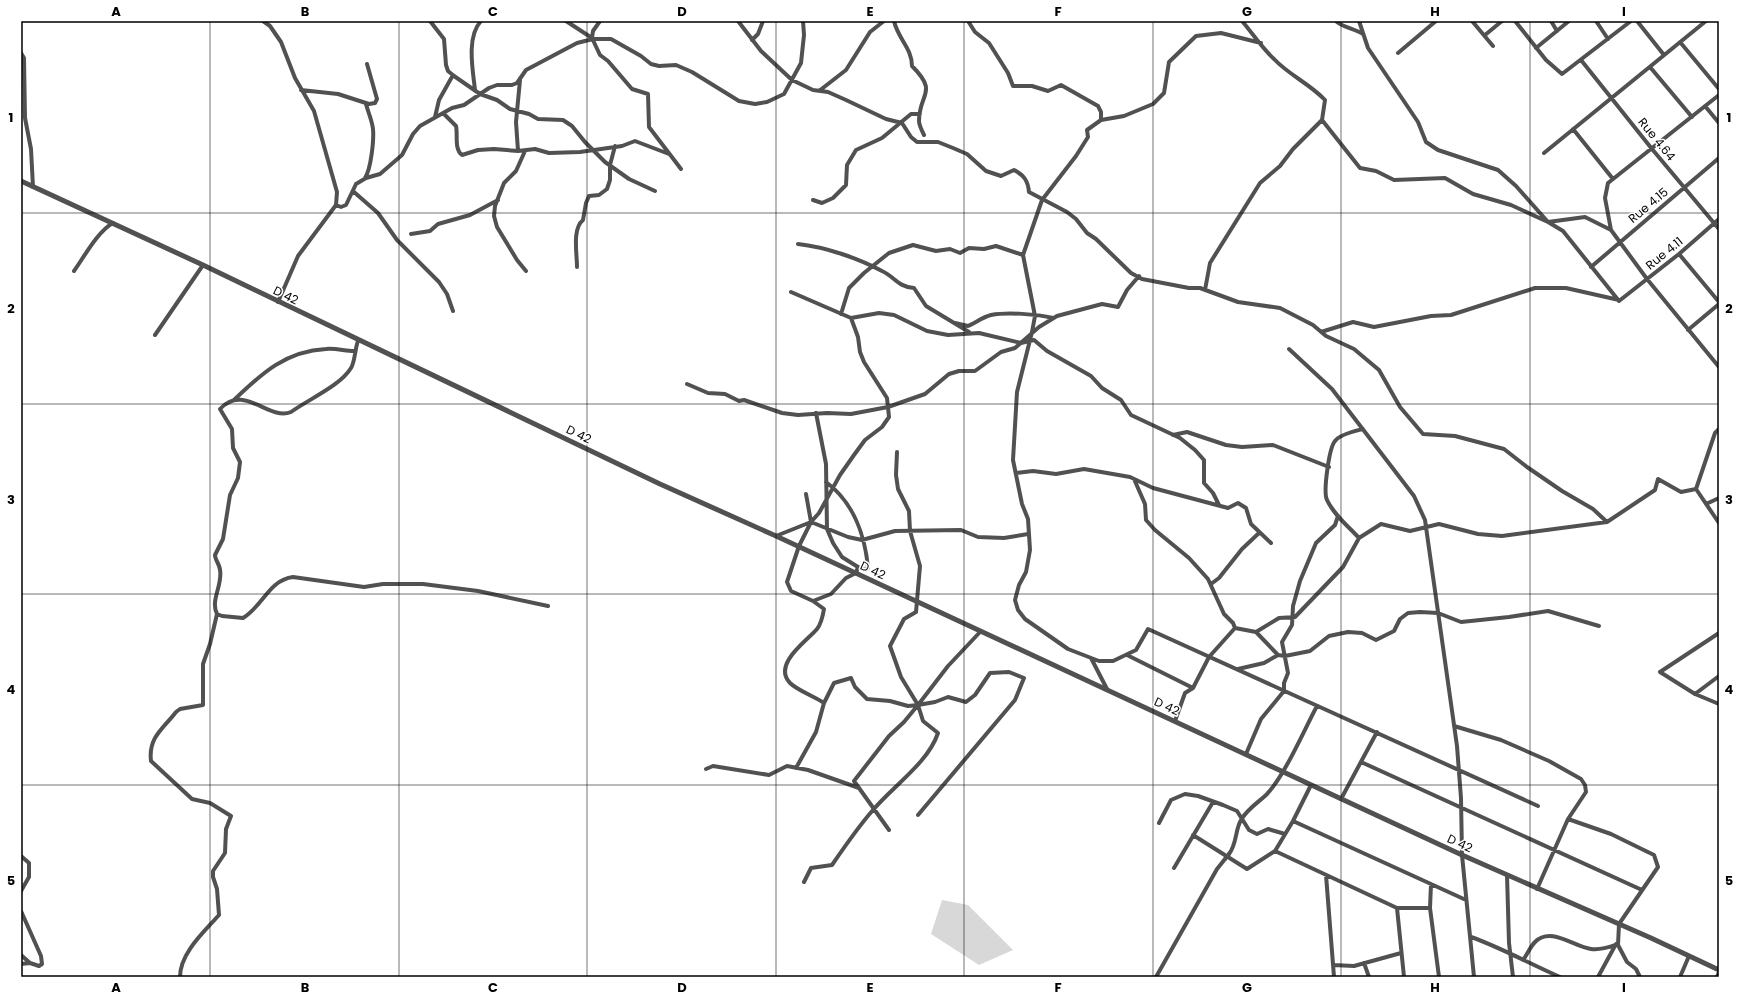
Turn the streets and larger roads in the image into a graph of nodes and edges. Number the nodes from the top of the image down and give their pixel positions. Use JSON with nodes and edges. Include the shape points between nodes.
{"nodes":[{"id":1,"x":263,"y":21,"type":"edge"},
{"id":2,"x":430,"y":21,"type":"edge"},
{"id":3,"x":481,"y":21,"type":"edge"},
{"id":4,"x":566,"y":21,"type":"edge"},
{"id":5,"x":600,"y":21,"type":"edge"},
{"id":6,"x":738,"y":21,"type":"edge"},
{"id":7,"x":763,"y":21,"type":"edge"},
{"id":8,"x":803,"y":21,"type":"edge"},
{"id":9,"x":884,"y":21,"type":"edge"},
{"id":10,"x":894,"y":21,"type":"edge"},
{"id":11,"x":968,"y":21,"type":"edge"},
{"id":12,"x":1242,"y":21,"type":"edge"},
{"id":13,"x":1336,"y":21,"type":"edge"},
{"id":14,"x":1359,"y":21,"type":"edge"},
{"id":15,"x":1436,"y":21,"type":"edge"},
{"id":16,"x":1472,"y":21,"type":"edge"},
{"id":17,"x":1502,"y":21,"type":"edge"},
{"id":18,"x":1515,"y":21,"type":"edge"},
{"id":19,"x":1551,"y":21,"type":"edge"},
{"id":20,"x":1569,"y":21,"type":"edge"},
{"id":21,"x":1596,"y":21,"type":"edge"},
{"id":22,"x":1631,"y":21,"type":"edge"},
{"id":23,"x":1637,"y":21,"type":"edge"},
{"id":24,"x":1706,"y":21,"type":"edge"},
{"id":25,"x":1557,"y":31,"type":"junction"},
{"id":26,"x":1363,"y":34,"type":"junction"},
{"id":27,"x":1485,"y":36,"type":"junction"},
{"id":28,"x":593,"y":38,"type":"junction"},
{"id":29,"x":1608,"y":39,"type":"junction"},
{"id":30,"x":752,"y":40,"type":"junction"},
{"id":31,"x":1680,"y":42,"type":"junction"},
{"id":32,"x":1261,"y":44,"type":"junction"},
{"id":33,"x":1493,"y":46,"type":"dead end"},
{"id":34,"x":1536,"y":48,"type":"junction"},
{"id":35,"x":21,"y":53,"type":"edge"},
{"id":36,"x":1398,"y":53,"type":"dead end"},
{"id":37,"x":1664,"y":55,"type":"junction"},
{"id":38,"x":1581,"y":60,"type":"junction"},
{"id":39,"x":367,"y":64,"type":"dead end"},
{"id":40,"x":1650,"y":67,"type":"junction"},
{"id":41,"x":453,"y":75,"type":"junction"},
{"id":42,"x":520,"y":80,"type":"junction"},
{"id":43,"x":792,"y":80,"type":"junction"},
{"id":44,"x":1719,"y":89,"type":"edge"},
{"id":45,"x":301,"y":90,"type":"junction"},
{"id":46,"x":475,"y":90,"type":"junction"},
{"id":47,"x":819,"y":91,"type":"junction"},
{"id":48,"x":480,"y":94,"type":"junction"},
{"id":49,"x":1719,"y":95,"type":"edge"},
{"id":50,"x":1611,"y":99,"type":"junction"},
{"id":51,"x":366,"y":104,"type":"junction"},
{"id":52,"x":1705,"y":106,"type":"junction"},
{"id":53,"x":518,"y":111,"type":"junction"},
{"id":54,"x":443,"y":113,"type":"junction"},
{"id":55,"x":920,"y":114,"type":"junction"},
{"id":56,"x":435,"y":117,"type":"junction"},
{"id":57,"x":1692,"y":117,"type":"junction"},
{"id":58,"x":1101,"y":120,"type":"junction"},
{"id":59,"x":1322,"y":120,"type":"junction"},
{"id":60,"x":1719,"y":123,"type":"edge"},
{"id":61,"x":902,"y":124,"type":"junction"},
{"id":62,"x":1573,"y":129,"type":"junction"},
{"id":63,"x":924,"y":135,"type":"dead end"},
{"id":64,"x":615,"y":146,"type":"junction"},
{"id":65,"x":1652,"y":149,"type":"junction"},
{"id":66,"x":594,"y":150,"type":"junction"},
{"id":67,"x":518,"y":151,"type":"junction"},
{"id":68,"x":525,"y":151,"type":"junction"},
{"id":69,"x":1544,"y":153,"type":"dead end"},
{"id":70,"x":669,"y":154,"type":"junction"},
{"id":71,"x":1719,"y":158,"type":"edge"},
{"id":72,"x":610,"y":165,"type":"junction"},
{"id":73,"x":681,"y":170,"type":"dead end"},
{"id":74,"x":365,"y":178,"type":"junction"},
{"id":75,"x":1613,"y":180,"type":"junction"},
{"id":76,"x":21,"y":181,"type":"edge"},
{"id":77,"x":33,"y":187,"type":"junction"},
{"id":78,"x":1684,"y":188,"type":"junction"},
{"id":79,"x":655,"y":191,"type":"dead end"},
{"id":80,"x":354,"y":192,"type":"junction"},
{"id":81,"x":498,"y":200,"type":"junction"},
{"id":82,"x":813,"y":200,"type":"dead end"},
{"id":83,"x":1042,"y":200,"type":"junction"},
{"id":84,"x":336,"y":205,"type":"junction"},
{"id":85,"x":1719,"y":219,"type":"edge"},
{"id":86,"x":1548,"y":222,"type":"junction"},
{"id":87,"x":1714,"y":223,"type":"junction"},
{"id":88,"x":113,"y":224,"type":"junction"},
{"id":89,"x":1719,"y":229,"type":"edge"},
{"id":90,"x":1611,"y":230,"type":"junction"},
{"id":91,"x":411,"y":234,"type":"dead end"},
{"id":92,"x":1619,"y":243,"type":"junction"},
{"id":93,"x":798,"y":244,"type":"dead end"},
{"id":94,"x":1679,"y":254,"type":"junction"},
{"id":95,"x":1023,"y":255,"type":"junction"},
{"id":96,"x":203,"y":265,"type":"junction"},
{"id":97,"x":873,"y":266,"type":"junction"},
{"id":98,"x":577,"y":267,"type":"dead end"},
{"id":99,"x":1591,"y":267,"type":"junction"},
{"id":100,"x":74,"y":270,"type":"dead end"},
{"id":101,"x":526,"y":271,"type":"dead end"},
{"id":102,"x":1139,"y":276,"type":"junction"},
{"id":103,"x":1647,"y":279,"type":"junction"},
{"id":104,"x":1205,"y":290,"type":"junction"},
{"id":105,"x":791,"y":292,"type":"dead end"},
{"id":106,"x":1620,"y":300,"type":"junction"},
{"id":107,"x":278,"y":302,"type":"junction"},
{"id":108,"x":1719,"y":303,"type":"edge"},
{"id":109,"x":453,"y":310,"type":"dead end"},
{"id":110,"x":841,"y":314,"type":"junction"},
{"id":111,"x":1035,"y":316,"type":"junction"},
{"id":112,"x":851,"y":318,"type":"junction"},
{"id":113,"x":1053,"y":318,"type":"junction"},
{"id":114,"x":951,"y":322,"type":"junction"},
{"id":115,"x":1688,"y":330,"type":"junction"},
{"id":116,"x":1032,"y":332,"type":"junction"},
{"id":117,"x":1321,"y":332,"type":"junction"},
{"id":118,"x":972,"y":333,"type":"junction"},
{"id":119,"x":155,"y":335,"type":"dead end"},
{"id":120,"x":358,"y":341,"type":"junction"},
{"id":121,"x":1029,"y":342,"type":"junction"},
{"id":122,"x":1021,"y":343,"type":"junction"},
{"id":123,"x":1289,"y":350,"type":"dead end"},
{"id":124,"x":354,"y":351,"type":"junction"},
{"id":125,"x":1719,"y":366,"type":"edge"},
{"id":126,"x":687,"y":384,"type":"dead end"},
{"id":127,"x":234,"y":400,"type":"junction"},
{"id":128,"x":888,"y":406,"type":"junction"},
{"id":129,"x":816,"y":413,"type":"junction"},
{"id":130,"x":1363,"y":429,"type":"junction"},
{"id":131,"x":1719,"y":429,"type":"edge"},
{"id":132,"x":1173,"y":435,"type":"junction"},
{"id":133,"x":898,"y":452,"type":"dead end"},
{"id":134,"x":1329,"y":466,"type":"junction"},
{"id":135,"x":1016,"y":473,"type":"junction"},
{"id":136,"x":1134,"y":479,"type":"junction"},
{"id":137,"x":826,"y":482,"type":"junction"},
{"id":138,"x":833,"y":487,"type":"junction"},
{"id":139,"x":1696,"y":489,"type":"junction"},
{"id":140,"x":806,"y":494,"type":"dead end"},
{"id":141,"x":1719,"y":498,"type":"edge"},
{"id":142,"x":826,"y":499,"type":"junction"},
{"id":143,"x":1706,"y":504,"type":"junction"},
{"id":144,"x":1219,"y":505,"type":"junction"},
{"id":145,"x":1338,"y":516,"type":"junction"},
{"id":146,"x":811,"y":522,"type":"junction"},
{"id":147,"x":1607,"y":522,"type":"junction"},
{"id":148,"x":1719,"y":523,"type":"edge"},
{"id":149,"x":1426,"y":526,"type":"junction"},
{"id":150,"x":827,"y":529,"type":"junction"},
{"id":151,"x":910,"y":531,"type":"junction"},
{"id":152,"x":1259,"y":533,"type":"junction"},
{"id":153,"x":1028,"y":534,"type":"junction"},
{"id":154,"x":776,"y":536,"type":"junction"},
{"id":155,"x":1358,"y":538,"type":"junction"},
{"id":156,"x":862,"y":540,"type":"junction"},
{"id":157,"x":1271,"y":543,"type":"dead end"},
{"id":158,"x":799,"y":546,"type":"junction"},
{"id":159,"x":858,"y":567,"type":"junction"},
{"id":160,"x":856,"y":573,"type":"junction"},
{"id":161,"x":1211,"y":584,"type":"junction"},
{"id":162,"x":813,"y":601,"type":"junction"},
{"id":163,"x":918,"y":602,"type":"junction"},
{"id":164,"x":548,"y":606,"type":"dead end"},
{"id":165,"x":1438,"y":613,"type":"junction"},
{"id":166,"x":217,"y":614,"type":"junction"},
{"id":167,"x":1292,"y":618,"type":"junction"},
{"id":168,"x":1599,"y":626,"type":"dead end"},
{"id":169,"x":1235,"y":628,"type":"junction"},
{"id":170,"x":981,"y":631,"type":"junction"},
{"id":171,"x":1256,"y":632,"type":"junction"},
{"id":172,"x":1719,"y":633,"type":"edge"},
{"id":173,"x":1127,"y":655,"type":"junction"},
{"id":174,"x":1278,"y":655,"type":"junction"},
{"id":175,"x":1285,"y":656,"type":"junction"},
{"id":176,"x":1091,"y":657,"type":"junction"},
{"id":177,"x":1209,"y":657,"type":"junction"},
{"id":178,"x":1238,"y":670,"type":"junction"},
{"id":179,"x":1719,"y":676,"type":"edge"},
{"id":180,"x":1193,"y":688,"type":"junction"},
{"id":181,"x":1107,"y":689,"type":"junction"},
{"id":182,"x":1284,"y":691,"type":"junction"},
{"id":183,"x":1696,"y":694,"type":"junction"},
{"id":184,"x":824,"y":703,"type":"junction"},
{"id":185,"x":1719,"y":704,"type":"edge"},
{"id":186,"x":918,"y":705,"type":"junction"},
{"id":187,"x":1317,"y":706,"type":"junction"},
{"id":188,"x":1175,"y":721,"type":"junction"},
{"id":189,"x":1454,"y":726,"type":"junction"},
{"id":190,"x":1377,"y":732,"type":"junction"},
{"id":191,"x":1246,"y":754,"type":"junction"},
{"id":192,"x":1361,"y":762,"type":"junction"},
{"id":193,"x":796,"y":768,"type":"junction"},
{"id":194,"x":1459,"y":768,"type":"junction"},
{"id":195,"x":706,"y":769,"type":"dead end"},
{"id":196,"x":1282,"y":771,"type":"junction"},
{"id":197,"x":1312,"y":785,"type":"junction"},
{"id":198,"x":859,"y":788,"type":"junction"},
{"id":199,"x":1341,"y":799,"type":"junction"},
{"id":200,"x":1213,"y":802,"type":"junction"},
{"id":201,"x":1538,"y":806,"type":"dead end"},
{"id":202,"x":1461,"y":808,"type":"junction"},
{"id":203,"x":873,"y":809,"type":"junction"},
{"id":204,"x":918,"y":815,"type":"dead end"},
{"id":205,"x":1568,"y":819,"type":"junction"},
{"id":206,"x":1241,"y":820,"type":"junction"},
{"id":207,"x":1293,"y":821,"type":"junction"},
{"id":208,"x":1159,"y":824,"type":"dead end"},
{"id":209,"x":889,"y":830,"type":"dead end"},
{"id":210,"x":1285,"y":834,"type":"junction"},
{"id":211,"x":1193,"y":835,"type":"junction"},
{"id":212,"x":1553,"y":850,"type":"junction"},
{"id":213,"x":1275,"y":851,"type":"junction"},
{"id":214,"x":1462,"y":855,"type":"junction"},
{"id":215,"x":21,"y":856,"type":"edge"},
{"id":216,"x":1174,"y":868,"type":"dead end"},
{"id":217,"x":1326,"y":875,"type":"junction"},
{"id":218,"x":1507,"y":875,"type":"junction"},
{"id":219,"x":804,"y":882,"type":"dead end"},
{"id":220,"x":1431,"y":884,"type":"junction"},
{"id":221,"x":1537,"y":889,"type":"junction"},
{"id":222,"x":1642,"y":890,"type":"junction"},
{"id":223,"x":21,"y":891,"type":"edge"},
{"id":224,"x":1466,"y":900,"type":"junction"},
{"id":225,"x":1397,"y":908,"type":"junction"},
{"id":226,"x":1430,"y":908,"type":"junction"},
{"id":227,"x":21,"y":910,"type":"edge"},
{"id":228,"x":1619,"y":924,"type":"junction"},
{"id":229,"x":1471,"y":937,"type":"junction"},
{"id":230,"x":1618,"y":940,"type":"junction"},
{"id":231,"x":1615,"y":945,"type":"junction"},
{"id":232,"x":1401,"y":953,"type":"junction"},
{"id":233,"x":1511,"y":954,"type":"junction"},
{"id":234,"x":21,"y":955,"type":"edge"},
{"id":235,"x":1689,"y":956,"type":"junction"},
{"id":236,"x":1523,"y":960,"type":"junction"},
{"id":237,"x":30,"y":963,"type":"junction"},
{"id":238,"x":1364,"y":963,"type":"junction"},
{"id":239,"x":21,"y":964,"type":"edge"},
{"id":240,"x":1333,"y":965,"type":"junction"},
{"id":241,"x":1719,"y":971,"type":"edge"},
{"id":242,"x":1547,"y":972,"type":"junction"},
{"id":243,"x":180,"y":977,"type":"edge"},
{"id":244,"x":1156,"y":977,"type":"edge"},
{"id":245,"x":1334,"y":977,"type":"edge"},
{"id":246,"x":1369,"y":977,"type":"edge"},
{"id":247,"x":1404,"y":977,"type":"edge"},
{"id":248,"x":1439,"y":977,"type":"edge"},
{"id":249,"x":1474,"y":977,"type":"edge"},
{"id":250,"x":1513,"y":977,"type":"edge"},
{"id":251,"x":1547,"y":977,"type":"edge"},
{"id":252,"x":1560,"y":977,"type":"edge"},
{"id":253,"x":1598,"y":977,"type":"edge"},
{"id":254,"x":1640,"y":977,"type":"edge"},
{"id":255,"x":1680,"y":977,"type":"edge"},
{"id":256,"x":1717,"y":977,"type":"edge"}],
"edges":[{"from":1,"to":45,"type":"street","via":[[270,26],[281,42]]},
{"from":2,"to":41,"type":"street","via":[[444,39],[446,65]]},
{"from":3,"to":46,"type":"street","via":[[476,26],[471,49]]},
{"from":4,"to":28,"type":"street"},
{"from":5,"to":28,"type":"street","via":[[593,31]]},
{"from":6,"to":30,"type":"street"},
{"from":7,"to":30,"type":"street","via":[[758,34]]},
{"from":8,"to":43,"type":"street","via":[[801,63]]},
{"from":9,"to":47,"type":"street","via":[[870,32],[846,70]]},
{"from":10,"to":55,"type":"street","via":[[901,40],[912,56],[912,66],[926,84],[926,96]]},
{"from":11,"to":58,"type":"street","via":[[975,32],[989,43],[1013,86],[1032,86],[1048,91],[1061,85],[1098,106]]},
{"from":12,"to":32,"type":"street"},
{"from":13,"to":26,"type":"street"},
{"from":14,"to":26,"type":"street"},
{"from":15,"to":36,"type":"street"},
{"from":16,"to":27,"type":"street"},
{"from":17,"to":27,"type":"street"},
{"from":18,"to":34,"type":"street"},
{"from":19,"to":25,"type":"street"},
{"from":20,"to":25,"type":"street"},
{"from":21,"to":29,"type":"street"},
{"from":22,"to":29,"type":"street"},
{"from":23,"to":37,"type":"street"},
{"from":24,"to":31,"type":"street"},
{"from":25,"to":34,"type":"street"},
{"from":26,"to":86,"type":"street","via":[[1368,48],[1418,122],[1426,142],[1438,150],[1498,170],[1521,191]]},
{"from":27,"to":33,"type":"street"},
{"from":28,"to":42,"type":"street","via":[[577,43],[526,70]]},
{"from":28,"to":43,"type":"street","via":[[611,39],[651,64],[676,65],[686,69],[739,101],[754,104],[778,98],[784,94]]},
{"from":28,"to":70,"type":"street","via":[[600,55],[630,87],[648,94],[649,127]]},
{"from":29,"to":38,"type":"street"},
{"from":30,"to":43,"type":"street"},
{"from":31,"to":37,"type":"street"},
{"from":31,"to":44,"type":"street"},
{"from":32,"to":58,"type":"street","via":[[1221,33],[1196,36],[1169,62],[1164,93],[1153,104],[1124,116]]},
{"from":32,"to":59,"type":"street","via":[[1274,60],[1324,100]]},
{"from":34,"to":38,"type":"street","via":[[1562,74]]},
{"from":35,"to":77,"type":"street","via":[[24,58],[24,118]]},
{"from":37,"to":40,"type":"street"},
{"from":38,"to":50,"type":"street","name":"Rue 4.64"},
{"from":39,"to":51,"type":"street","via":[[376,102]]},
{"from":40,"to":50,"type":"street"},
{"from":40,"to":57,"type":"street"},
{"from":41,"to":46,"type":"street"},
{"from":41,"to":56,"type":"street","via":[[439,100]]},
{"from":42,"to":48,"type":"street","via":[[512,85],[489,88]]},
{"from":42,"to":53,"type":"street"},
{"from":43,"to":47,"type":"street"},
{"from":45,"to":51,"type":"street","via":[[338,94]]},
{"from":45,"to":84,"type":"street","via":[[318,123],[337,192]]},
{"from":46,"to":48,"type":"street"},
{"from":47,"to":61,"type":"street"},
{"from":48,"to":53,"type":"street"},
{"from":48,"to":54,"type":"street","via":[[464,105]]},
{"from":49,"to":52,"type":"street"},
{"from":50,"to":62,"type":"street"},
{"from":50,"to":65,"type":"street","name":"Rue 4.64"},
{"from":51,"to":74,"type":"street","via":[[373,128],[373,140],[370,166]]},
{"from":52,"to":57,"type":"street"},
{"from":52,"to":60,"type":"street"},
{"from":53,"to":66,"type":"street","via":[[538,119],[563,120]]},
{"from":53,"to":67,"type":"street"},
{"from":54,"to":56,"type":"street"},
{"from":54,"to":67,"type":"street","via":[[456,126],[458,152],[462,155],[478,150]]},
{"from":55,"to":61,"type":"street","via":[[911,114]]},
{"from":55,"to":63,"type":"street","via":[[919,122]]},
{"from":56,"to":74,"type":"street","via":[[420,126],[413,134],[402,155],[380,174]]},
{"from":57,"to":65,"type":"street"},
{"from":58,"to":83,"type":"street","via":[[1087,130],[1088,137],[1076,156]]},
{"from":59,"to":86,"type":"street","via":[[1360,168],[1376,171],[1394,180],[1445,178],[1473,194],[1511,205]]},
{"from":59,"to":104,"type":"street","via":[[1293,148],[1280,166],[1260,183],[1210,263]]},
{"from":61,"to":82,"type":"street","via":[[882,138],[856,150],[847,165],[848,179],[842,190],[822,203]]},
{"from":61,"to":83,"type":"street","via":[[917,142],[938,142],[967,154],[986,171],[1001,176],[1014,170],[1026,179],[1028,192]]},
{"from":62,"to":69,"type":"street"},
{"from":62,"to":75,"type":"street"},
{"from":64,"to":66,"type":"street"},
{"from":64,"to":70,"type":"street","via":[[635,141]]},
{"from":64,"to":72,"type":"street"},
{"from":65,"to":75,"type":"street"},
{"from":65,"to":78,"type":"street","name":"Rue 4.64"},
{"from":66,"to":68,"type":"street","via":[[549,153]]},
{"from":66,"to":72,"type":"street"},
{"from":67,"to":68,"type":"street"},
{"from":68,"to":81,"type":"street","via":[[516,172],[504,183]]},
{"from":70,"to":73,"type":"street"},
{"from":71,"to":78,"type":"street","name":"Rue 4.15"},
{"from":72,"to":79,"type":"street","via":[[629,179]]},
{"from":72,"to":98,"type":"street","via":[[607,189],[599,195],[589,196],[583,220],[579,223],[576,237]]},
{"from":74,"to":80,"type":"street","via":[[356,184]]},
{"from":75,"to":90,"type":"street","via":[[1608,183],[1605,198]]},
{"from":76,"to":77,"type":"street","name":"D 42","number":"D 42"},
{"from":77,"to":88,"type":"street","name":"D 42","number":"D 42"},
{"from":78,"to":87,"type":"street","name":"Rue 4.64"},
{"from":78,"to":92,"type":"street","name":"Rue 4.15"},
{"from":80,"to":84,"type":"street","via":[[346,205]]},
{"from":80,"to":109,"type":"street","via":[[378,213],[397,240],[439,282]]},
{"from":81,"to":91,"type":"street","via":[[470,215],[438,224],[430,231]]},
{"from":81,"to":101,"type":"street","via":[[494,210],[495,221]]},
{"from":83,"to":95,"type":"street"},
{"from":83,"to":102,"type":"street","via":[[1076,219],[1087,233],[1132,274]]},
{"from":84,"to":107,"type":"street","via":[[298,256]]},
{"from":85,"to":87,"type":"street","name":"Rue 4.11"},
{"from":86,"to":90,"type":"street","via":[[1586,217]]},
{"from":86,"to":99,"type":"street","via":[[1563,231]]},
{"from":87,"to":89,"type":"street","name":"Rue 4.64"},
{"from":87,"to":94,"type":"street","name":"Rue 4.11"},
{"from":88,"to":96,"type":"street","name":"D 42","number":"D 42"},
{"from":88,"to":100,"type":"street","via":[[101,233]]},
{"from":90,"to":92,"type":"street"},
{"from":92,"to":99,"type":"street","name":"Rue 4.15"},
{"from":92,"to":103,"type":"street"},
{"from":93,"to":97,"type":"street","via":[[847,254],[855,260]]},
{"from":94,"to":103,"type":"street","name":"Rue 4.11"},
{"from":94,"to":108,"type":"street"},
{"from":95,"to":97,"type":"street","via":[[996,246],[984,249],[969,248],[960,253],[950,248],[936,251],[913,245],[890,253]]},
{"from":95,"to":111,"type":"street"},
{"from":96,"to":107,"type":"street","name":"D 42","number":"D 42"},
{"from":96,"to":119,"type":"street"},
{"from":97,"to":110,"type":"street","via":[[849,288]]},
{"from":97,"to":114,"type":"street","via":[[904,287],[914,288],[926,306]]},
{"from":99,"to":106,"type":"street"},
{"from":102,"to":104,"type":"street","via":[[1152,282]]},
{"from":102,"to":113,"type":"street","via":[[1127,290],[1118,308],[1102,304]]},
{"from":103,"to":106,"type":"street","name":"Rue 4.11"},
{"from":103,"to":115,"type":"street"},
{"from":104,"to":117,"type":"street","via":[[1238,302],[1280,308],[1300,317]]},
{"from":105,"to":110,"type":"street"},
{"from":106,"to":117,"type":"street","via":[[1566,288],[1535,288],[1451,315],[1430,316],[1374,327],[1353,322]]},
{"from":107,"to":120,"type":"street","name":"D 42","number":"D 42"},
{"from":108,"to":115,"type":"street"},
{"from":110,"to":112,"type":"street"},
{"from":111,"to":113,"type":"street"},
{"from":111,"to":114,"type":"street","via":[[990,315],[968,326]]},
{"from":111,"to":116,"type":"street"},
{"from":112,"to":118,"type":"street","via":[[879,313],[894,315],[927,331],[948,335]]},
{"from":112,"to":128,"type":"street","via":[[864,362],[887,398]]},
{"from":113,"to":116,"type":"street"},
{"from":114,"to":118,"type":"street"},
{"from":115,"to":125,"type":"street"},
{"from":116,"to":121,"type":"street"},
{"from":116,"to":122,"type":"street"},
{"from":117,"to":147,"type":"street","via":[[1354,349],[1379,370],[1400,407],[1423,434],[1455,436],[1504,449],[1562,492],[1593,509]]},
{"from":118,"to":122,"type":"street"},
{"from":120,"to":124,"type":"street"},
{"from":120,"to":154,"type":"street","name":"D 42","number":"D 42"},
{"from":121,"to":122,"type":"street"},
{"from":121,"to":132,"type":"street","via":[[1034,340],[1047,351],[1091,376],[1102,388],[1121,400],[1131,415]]},
{"from":121,"to":135,"type":"street","via":[[1017,392],[1013,440]]},
{"from":122,"to":128,"type":"street","via":[[1015,348],[1001,352],[975,371],[950,374],[925,394]]},
{"from":123,"to":130,"type":"street","via":[[1332,389]]},
{"from":124,"to":127,"type":"street","via":[[324,349],[291,356],[254,380]]},
{"from":124,"to":127,"type":"street","via":[[352,367],[346,374],[291,412],[286,414],[261,408],[250,402]]},
{"from":126,"to":129,"type":"street","via":[[782,413]]},
{"from":127,"to":166,"type":"street","via":[[220,410],[230,424],[232,448],[240,462],[238,478],[230,495],[223,539],[215,555],[220,570],[215,598]]},
{"from":128,"to":129,"type":"street","via":[[851,414]]},
{"from":128,"to":138,"type":"street","via":[[889,417],[882,427],[865,440]]},
{"from":129,"to":137,"type":"street","via":[[825,458]]},
{"from":130,"to":134,"type":"street","via":[[1335,440],[1328,455]]},
{"from":130,"to":149,"type":"street","via":[[1414,496]]},
{"from":131,"to":139,"type":"street","via":[[1715,433]]},
{"from":132,"to":134,"type":"street","via":[[1187,432],[1226,445],[1242,447],[1273,445]]},
{"from":132,"to":144,"type":"street","via":[[1196,450],[1204,460],[1204,483]]},
{"from":133,"to":151,"type":"street","via":[[898,489],[909,511]]},
{"from":134,"to":145,"type":"street","via":[[1326,499]]},
{"from":135,"to":136,"type":"street","via":[[1034,471],[1056,474],[1084,469]]},
{"from":135,"to":153,"type":"street","via":[[1022,504],[1028,519]]},
{"from":136,"to":144,"type":"street","via":[[1152,488]]},
{"from":136,"to":161,"type":"street","via":[[1144,504],[1146,520],[1189,558]]},
{"from":137,"to":138,"type":"street"},
{"from":137,"to":142,"type":"street"},
{"from":138,"to":142,"type":"street"},
{"from":138,"to":156,"type":"street","via":[[853,513]]},
{"from":139,"to":143,"type":"street"},
{"from":139,"to":147,"type":"street","via":[[1681,492],[1658,479],[1655,490]]},
{"from":140,"to":146,"type":"street"},
{"from":141,"to":143,"type":"street"},
{"from":142,"to":146,"type":"street"},
{"from":142,"to":150,"type":"street"},
{"from":143,"to":148,"type":"street"},
{"from":144,"to":152,"type":"street","via":[[1228,508],[1238,503],[1246,508],[1251,524]]},
{"from":145,"to":155,"type":"street"},
{"from":145,"to":167,"type":"street","via":[[1335,525],[1316,543],[1300,581]]},
{"from":146,"to":150,"type":"street"},
{"from":146,"to":154,"type":"street"},
{"from":146,"to":158,"type":"street"},
{"from":147,"to":149,"type":"street","via":[[1502,536],[1478,534],[1439,524]]},
{"from":149,"to":155,"type":"street","via":[[1410,531],[1381,524]]},
{"from":149,"to":165,"type":"street"},
{"from":150,"to":156,"type":"street"},
{"from":150,"to":159,"type":"street","via":[[842,557]]},
{"from":151,"to":153,"type":"street","via":[[961,530],[978,537],[1004,538]]},
{"from":151,"to":156,"type":"street"},
{"from":151,"to":163,"type":"street","via":[[920,566]]},
{"from":152,"to":157,"type":"street"},
{"from":152,"to":161,"type":"street"},
{"from":153,"to":176,"type":"street","via":[[1030,550],[1026,572],[1015,600],[1018,610],[1025,619],[1068,648]]},
{"from":154,"to":158,"type":"street","name":"D 42","number":"D 42"},
{"from":155,"to":167,"type":"street","via":[[1343,567],[1295,618]]},
{"from":156,"to":159,"type":"street","via":[[868,568],[865,570]]},
{"from":158,"to":160,"type":"street","name":"D 42","number":"D 42"},
{"from":158,"to":162,"type":"street","via":[[788,582],[791,591]]},
{"from":159,"to":160,"type":"street"},
{"from":160,"to":162,"type":"street","via":[[846,578],[831,594]]},
{"from":160,"to":163,"type":"street","name":"D 42","number":"D 42"},
{"from":161,"to":169,"type":"street","via":[[1224,614]]},
{"from":162,"to":184,"type":"street","via":[[824,609],[818,628],[805,639],[785,665],[785,673],[790,682]]},
{"from":163,"to":170,"type":"street","name":"D 42","number":"D 42"},
{"from":163,"to":186,"type":"street","via":[[916,612],[904,619],[890,646],[901,677]]},
{"from":164,"to":166,"type":"street","via":[[478,591],[423,584],[383,584],[364,587],[293,577],[283,578],[276,583],[243,618]]},
{"from":165,"to":168,"type":"street","via":[[1461,622],[1548,611]]},
{"from":165,"to":175,"type":"street","via":[[1408,613],[1400,619],[1394,631],[1376,640],[1362,633],[1348,632],[1329,636],[1310,651]]},
{"from":165,"to":189,"type":"street"},
{"from":166,"to":243,"type":"street","via":[[202,664],[203,705],[176,712],[157,732],[150,753],[151,761],[192,798],[210,803],[231,816],[226,828],[225,853],[213,871],[218,889],[219,915],[188,952],[180,970]]},
{"from":167,"to":171,"type":"street","via":[[1279,618]]},
{"from":167,"to":175,"type":"street","via":[[1292,625],[1282,642]]},
{"from":169,"to":171,"type":"street"},
{"from":169,"to":177,"type":"street"},
{"from":170,"to":181,"type":"street","name":"D 42","number":"D 42"},
{"from":170,"to":186,"type":"street","via":[[948,666]]},
{"from":171,"to":174,"type":"street"},
{"from":172,"to":183,"type":"street","via":[[1660,672]]},
{"from":173,"to":176,"type":"street","via":[[1113,661]]},
{"from":173,"to":177,"type":"street","via":[[1136,650],[1148,629]]},
{"from":173,"to":180,"type":"street"},
{"from":174,"to":175,"type":"street"},
{"from":174,"to":178,"type":"street","via":[[1264,663]]},
{"from":175,"to":182,"type":"street","via":[[1288,673]]},
{"from":176,"to":181,"type":"street"},
{"from":177,"to":178,"type":"street"},
{"from":177,"to":180,"type":"street"},
{"from":178,"to":182,"type":"street"},
{"from":179,"to":183,"type":"street"},
{"from":180,"to":188,"type":"street","via":[[1185,693]]},
{"from":181,"to":188,"type":"street","name":"D 42","number":"D 42"},
{"from":182,"to":187,"type":"street"},
{"from":182,"to":191,"type":"street","via":[[1261,719]]},
{"from":183,"to":185,"type":"street"},
{"from":184,"to":186,"type":"street","via":[[834,683],[851,678],[855,687],[867,699],[908,706]]},
{"from":184,"to":193,"type":"street","via":[[816,732]]},
{"from":186,"to":198,"type":"street","via":[[889,736],[854,782]]},
{"from":186,"to":203,"type":"street","via":[[923,721],[938,733],[935,743],[907,776]]},
{"from":186,"to":204,"type":"street","via":[[948,697],[966,702],[975,695],[990,673],[1009,672],[1024,678],[1015,700]]},
{"from":187,"to":190,"type":"street"},
{"from":187,"to":196,"type":"street"},
{"from":188,"to":191,"type":"street","name":"D 42","number":"D 42"},
{"from":189,"to":194,"type":"street"},
{"from":189,"to":205,"type":"street","via":[[1501,740],[1549,761],[1581,779],[1586,792]]},
{"from":190,"to":192,"type":"street"},
{"from":190,"to":194,"type":"street"},
{"from":191,"to":196,"type":"street","name":"D 42","number":"D 42"},
{"from":192,"to":199,"type":"street"},
{"from":192,"to":202,"type":"street"},
{"from":193,"to":195,"type":"street","via":[[787,766],[769,775],[713,766]]},
{"from":193,"to":198,"type":"street"},
{"from":194,"to":201,"type":"street"},
{"from":194,"to":202,"type":"street"},
{"from":196,"to":197,"type":"street","name":"D 42","number":"D 42"},
{"from":196,"to":206,"type":"street","via":[[1267,794],[1258,800]]},
{"from":197,"to":199,"type":"street","name":"D 42","number":"D 42"},
{"from":197,"to":207,"type":"street"},
{"from":198,"to":203,"type":"street"},
{"from":199,"to":214,"type":"street","name":"D 42","number":"D 42"},
{"from":200,"to":206,"type":"street","via":[[1237,811]]},
{"from":200,"to":208,"type":"street","via":[[1185,794],[1171,800]]},
{"from":200,"to":211,"type":"street"},
{"from":202,"to":212,"type":"street"},
{"from":202,"to":214,"type":"street"},
{"from":203,"to":209,"type":"street"},
{"from":203,"to":219,"type":"street","via":[[832,865],[811,868]]},
{"from":205,"to":212,"type":"street"},
{"from":205,"to":222,"type":"street","via":[[1611,834],[1654,855],[1658,867]]},
{"from":206,"to":210,"type":"street","via":[[1249,830],[1258,834],[1268,830]]},
{"from":206,"to":244,"type":"street","bridge":true,"via":[[1232,849],[1217,869]]},
{"from":207,"to":210,"type":"street"},
{"from":207,"to":220,"type":"street"},
{"from":210,"to":213,"type":"street"},
{"from":211,"to":213,"type":"street","via":[[1248,869]]},
{"from":211,"to":216,"type":"street"},
{"from":212,"to":221,"type":"street"},
{"from":212,"to":222,"type":"street"},
{"from":213,"to":217,"type":"street"},
{"from":214,"to":218,"type":"street","name":"D 42","number":"D 42"},
{"from":214,"to":224,"type":"street"},
{"from":215,"to":223,"type":"street","via":[[29,863],[28,877]]},
{"from":217,"to":225,"type":"street"},
{"from":217,"to":240,"type":"street"},
{"from":218,"to":221,"type":"street","name":"D 42","number":"D 42"},
{"from":218,"to":233,"type":"street"},
{"from":220,"to":224,"type":"street"},
{"from":220,"to":226,"type":"street"},
{"from":221,"to":228,"type":"street","name":"D 42","number":"D 42"},
{"from":222,"to":228,"type":"street"},
{"from":224,"to":229,"type":"street"},
{"from":225,"to":226,"type":"street"},
{"from":225,"to":232,"type":"street"},
{"from":226,"to":248,"type":"street"},
{"from":227,"to":237,"type":"street","via":[[42,964],[39,966]]},
{"from":228,"to":230,"type":"street"},
{"from":228,"to":235,"type":"street","name":"D 42","number":"D 42"},
{"from":229,"to":233,"type":"street"},
{"from":229,"to":249,"type":"street"},
{"from":230,"to":231,"type":"street"},
{"from":230,"to":254,"type":"street","via":[[1627,962],[1636,969]]},
{"from":231,"to":236,"type":"street","via":[[1590,949],[1562,938],[1549,936],[1533,943]]},
{"from":231,"to":253,"type":"street"},
{"from":232,"to":238,"type":"street"},
{"from":232,"to":247,"type":"street"},
{"from":233,"to":236,"type":"street"},
{"from":233,"to":250,"type":"street"},
{"from":234,"to":237,"type":"street"},
{"from":235,"to":241,"type":"street","name":"D 42","number":"D 42"},
{"from":235,"to":255,"type":"street"},
{"from":236,"to":242,"type":"street"},
{"from":237,"to":239,"type":"street"},
{"from":238,"to":240,"type":"street","via":[[1354,966]]},
{"from":238,"to":246,"type":"street"},
{"from":240,"to":245,"type":"street"},
{"from":241,"to":256,"type":"street"},
{"from":242,"to":251,"type":"street"},
{"from":242,"to":252,"type":"street"}]}
